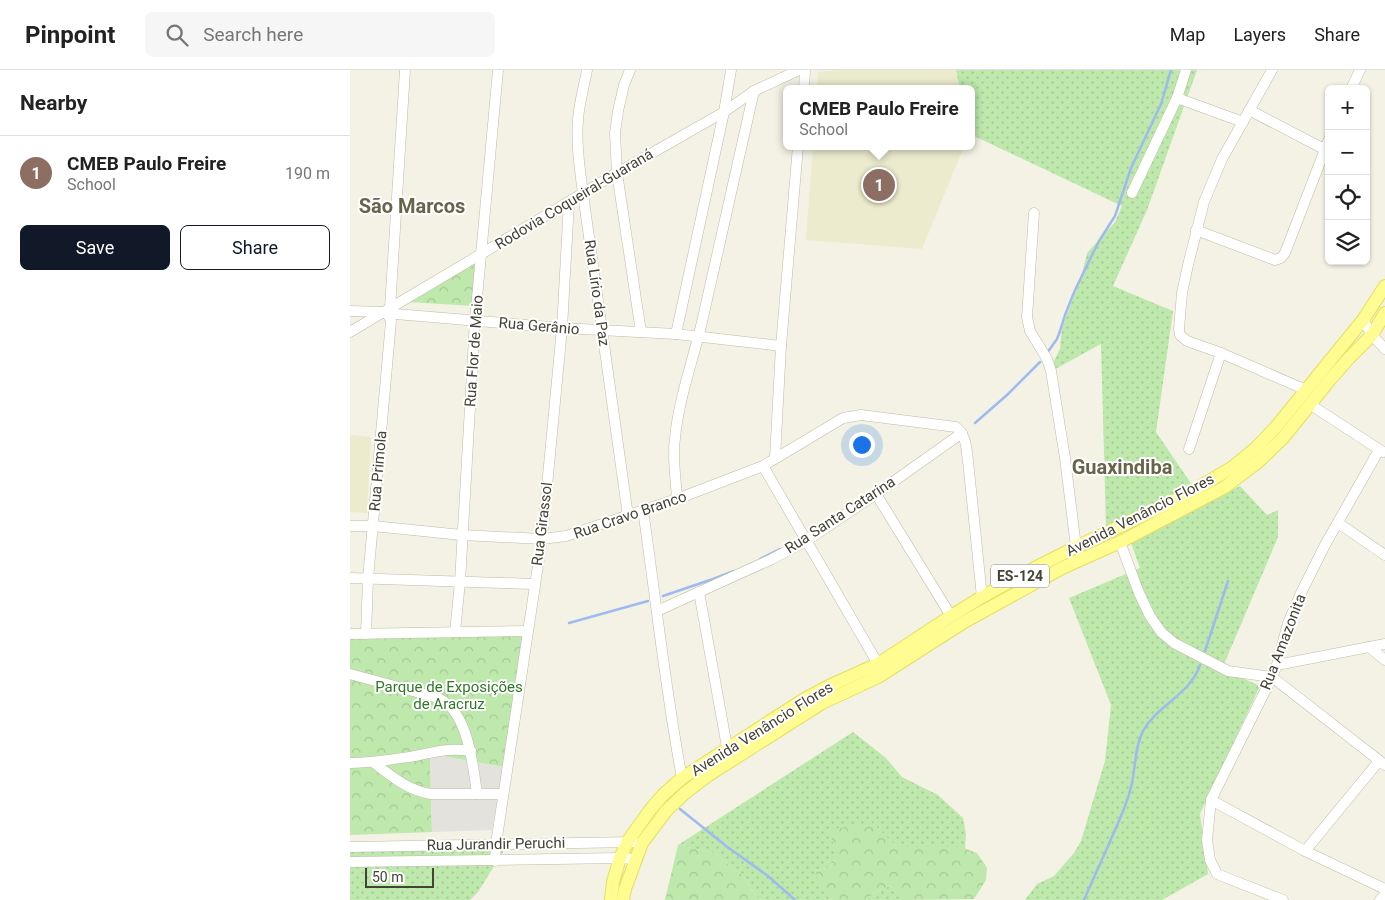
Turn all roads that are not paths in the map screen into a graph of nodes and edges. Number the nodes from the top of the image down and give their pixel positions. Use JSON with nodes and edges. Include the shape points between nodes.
{"nodes":[{"id":1,"x":405,"y":70,"type":"edge"},
{"id":2,"x":498,"y":70,"type":"edge"},
{"id":3,"x":587,"y":70,"type":"edge"},
{"id":4,"x":630,"y":70,"type":"edge"},
{"id":5,"x":731,"y":70,"type":"edge"},
{"id":6,"x":799,"y":70,"type":"edge"},
{"id":7,"x":805,"y":70,"type":"edge"},
{"id":8,"x":1186,"y":70,"type":"edge"},
{"id":9,"x":1272,"y":70,"type":"edge"},
{"id":10,"x":1360,"y":70,"type":"edge"},
{"id":11,"x":804,"y":85,"type":"edge"},
{"id":12,"x":1353,"y":85,"type":"edge"},
{"id":13,"x":754,"y":91,"type":"junction"},
{"id":14,"x":1177,"y":98,"type":"junction"},
{"id":15,"x":1249,"y":110,"type":"junction"},
{"id":16,"x":724,"y":112,"type":"junction"},
{"id":17,"x":1244,"y":122,"type":"junction"},
{"id":18,"x":798,"y":150,"type":"edge"},
{"id":19,"x":1324,"y":150,"type":"joint"},
{"id":20,"x":617,"y":173,"type":"junction"},
{"id":21,"x":1132,"y":193,"type":"dead end"},
{"id":22,"x":583,"y":194,"type":"junction"},
{"id":23,"x":569,"y":202,"type":"junction"},
{"id":24,"x":1034,"y":213,"type":"dead end"},
{"id":25,"x":1196,"y":230,"type":"junction"},
{"id":26,"x":480,"y":255,"type":"junction"},
{"id":27,"x":1385,"y":286,"type":"edge"},
{"id":28,"x":387,"y":310,"type":"junction"},
{"id":29,"x":350,"y":311,"type":"edge"},
{"id":30,"x":1385,"y":313,"type":"edge"},
{"id":31,"x":475,"y":320,"type":"junction"},
{"id":32,"x":1363,"y":320,"type":"junction"},
{"id":33,"x":562,"y":328,"type":"junction"},
{"id":34,"x":602,"y":330,"type":"junction"},
{"id":35,"x":350,"y":332,"type":"edge"},
{"id":36,"x":640,"y":332,"type":"junction"},
{"id":37,"x":676,"y":334,"type":"junction"},
{"id":38,"x":1372,"y":335,"type":"junction"},
{"id":39,"x":699,"y":336,"type":"junction"},
{"id":40,"x":781,"y":346,"type":"junction"},
{"id":41,"x":1385,"y":349,"type":"edge"},
{"id":42,"x":1221,"y":353,"type":"junction"},
{"id":43,"x":1306,"y":390,"type":"junction"},
{"id":44,"x":1311,"y":405,"type":"junction"},
{"id":45,"x":962,"y":433,"type":"junction"},
{"id":46,"x":1189,"y":449,"type":"dead end"},
{"id":47,"x":1382,"y":452,"type":"edge"},
{"id":48,"x":775,"y":458,"type":"junction"},
{"id":49,"x":763,"y":466,"type":"junction"},
{"id":50,"x":876,"y":494,"type":"junction"},
{"id":51,"x":677,"y":499,"type":"junction"},
{"id":52,"x":643,"y":510,"type":"junction"},
{"id":53,"x":628,"y":516,"type":"junction"},
{"id":54,"x":1338,"y":523,"type":"junction"},
{"id":55,"x":350,"y":526,"type":"edge"},
{"id":56,"x":372,"y":526,"type":"junction"},
{"id":57,"x":462,"y":535,"type":"junction"},
{"id":58,"x":542,"y":539,"type":"junction"},
{"id":59,"x":806,"y":541,"type":"junction"},
{"id":60,"x":1120,"y":542,"type":"junction"},
{"id":61,"x":1076,"y":547,"type":"junction"},
{"id":62,"x":1385,"y":555,"type":"edge"},
{"id":63,"x":350,"y":578,"type":"edge"},
{"id":64,"x":368,"y":579,"type":"junction"},
{"id":65,"x":460,"y":582,"type":"junction"},
{"id":66,"x":535,"y":584,"type":"junction"},
{"id":67,"x":698,"y":592,"type":"junction"},
{"id":68,"x":982,"y":597,"type":"junction"},
{"id":69,"x":657,"y":611,"type":"junction"},
{"id":70,"x":951,"y":616,"type":"junction"},
{"id":71,"x":455,"y":632,"type":"junction"},
{"id":72,"x":528,"y":632,"type":"junction"},
{"id":73,"x":350,"y":634,"type":"edge"},
{"id":74,"x":366,"y":634,"type":"junction"},
{"id":75,"x":1385,"y":644,"type":"edge"},
{"id":76,"x":1369,"y":647,"type":"junction"},
{"id":77,"x":1385,"y":660,"type":"edge"},
{"id":78,"x":878,"y":664,"type":"junction"},
{"id":79,"x":1277,"y":665,"type":"junction"},
{"id":80,"x":350,"y":674,"type":"edge"},
{"id":81,"x":1272,"y":677,"type":"junction"},
{"id":82,"x":728,"y":747,"type":"junction"},
{"id":83,"x":471,"y":751,"type":"junction"},
{"id":84,"x":350,"y":763,"type":"edge"},
{"id":85,"x":374,"y":763,"type":"junction"},
{"id":86,"x":1382,"y":763,"type":"edge"},
{"id":87,"x":682,"y":778,"type":"junction"},
{"id":88,"x":477,"y":794,"type":"junction"},
{"id":89,"x":504,"y":794,"type":"junction"},
{"id":90,"x":1211,"y":800,"type":"junction"},
{"id":91,"x":628,"y":841,"type":"junction"},
{"id":92,"x":642,"y":843,"type":"junction"},
{"id":93,"x":496,"y":844,"type":"junction"},
{"id":94,"x":350,"y":847,"type":"edge"},
{"id":95,"x":1305,"y":851,"type":"junction"},
{"id":96,"x":620,"y":858,"type":"junction"},
{"id":97,"x":635,"y":860,"type":"junction"},
{"id":98,"x":495,"y":861,"type":"junction"},
{"id":99,"x":350,"y":862,"type":"edge"},
{"id":100,"x":1385,"y":889,"type":"edge"},
{"id":101,"x":1385,"y":894,"type":"edge"},
{"id":102,"x":611,"y":900,"type":"edge"},
{"id":103,"x":623,"y":900,"type":"edge"},
{"id":104,"x":1283,"y":900,"type":"edge"},
{"id":105,"x":1380,"y":900,"type":"edge"}],
"edges":[{"from":1,"to":28,"type":"street","name":"Rua Primola"},
{"from":2,"to":26,"type":"street","name":"Rua Flor de Maio"},
{"from":3,"to":22,"type":"street","name":"Rua Lírio da Paz","via":[[578,121]]},
{"from":4,"to":20,"type":"street","via":[[615,133]]},
{"from":5,"to":16,"type":"street"},
{"from":6,"to":13,"type":"street","name":"Rodovia Coqueiral-Guaraná"},
{"from":7,"to":11,"type":"street"},
{"from":8,"to":14,"type":"street"},
{"from":9,"to":15,"type":"street"},
{"from":10,"to":12,"type":"street"},
{"from":13,"to":16,"type":"street","name":"Rodovia Coqueiral-Guaraná"},
{"from":13,"to":39,"type":"street"},
{"from":14,"to":17,"type":"street"},
{"from":14,"to":21,"type":"street"},
{"from":15,"to":17,"type":"street"},
{"from":15,"to":19,"type":"street"},
{"from":16,"to":20,"type":"street","name":"Rodovia Coqueiral-Guaraná"},
{"from":16,"to":37,"type":"street"},
{"from":17,"to":25,"type":"street","via":[[1213,178]]},
{"from":18,"to":40,"type":"street"},
{"from":19,"to":25,"type":"street","via":[[1281,258],[1276,260]]},
{"from":20,"to":22,"type":"street","name":"Rodovia Coqueiral-Guaraná"},
{"from":20,"to":36,"type":"street"},
{"from":22,"to":23,"type":"street","name":"Rodovia Coqueiral-Guaraná"},
{"from":22,"to":34,"type":"street","name":"Rua Lírio da Paz"},
{"from":23,"to":26,"type":"street","name":"Rodovia Coqueiral-Guaraná"},
{"from":23,"to":33,"type":"street","name":"Rua Girassol"},
{"from":24,"to":61,"type":"street","via":[[1027,317],[1030,331],[1051,372]]},
{"from":25,"to":42,"type":"street","via":[[1182,293],[1180,335],[1187,341]]},
{"from":26,"to":28,"type":"street","name":"Rodovia Coqueiral-Guaraná"},
{"from":26,"to":31,"type":"street","name":"Rua Flor de Maio"},
{"from":27,"to":32,"type":"main road","name":"Avenida Venâncio Flores","number":"ES-124"},
{"from":28,"to":29,"type":"street","name":"Rua Gerânio"},
{"from":28,"to":31,"type":"street","name":"Rua Gerânio","via":[[400,315]]},
{"from":28,"to":35,"type":"street","name":"Rodovia Coqueiral-Guaraná"},
{"from":28,"to":56,"type":"street","name":"Rua Primola","via":[[392,326]]},
{"from":30,"to":38,"type":"main road","name":"Avenida Venâncio Flores","number":"ES-124"},
{"from":31,"to":33,"type":"street","name":"Rua Gerânio"},
{"from":31,"to":57,"type":"street","name":"Rua Flor de Maio"},
{"from":32,"to":38,"type":"street"},
{"from":32,"to":43,"type":"main road","name":"Avenida Venâncio Flores","number":"ES-124"},
{"from":33,"to":34,"type":"street","name":"Rua Gerânio"},
{"from":33,"to":58,"type":"street","name":"Rua Girassol"},
{"from":34,"to":36,"type":"street","name":"Rua Gerânio"},
{"from":34,"to":53,"type":"street","name":"Rua Lírio da Paz"},
{"from":36,"to":37,"type":"street","name":"Rua Gerânio"},
{"from":37,"to":39,"type":"street","name":"Rua Gerânio"},
{"from":38,"to":41,"type":"street"},
{"from":38,"to":44,"type":"main road","name":"Avenida Venâncio Flores","number":"ES-124"},
{"from":39,"to":40,"type":"street","name":"Rua Gerânio"},
{"from":39,"to":51,"type":"street","via":[[674,439]]},
{"from":40,"to":48,"type":"street"},
{"from":42,"to":43,"type":"street"},
{"from":42,"to":46,"type":"street"},
{"from":43,"to":61,"type":"main road","name":"Avenida Venâncio Flores","number":"ES-124","via":[[1263,441],[1233,467],[1182,497]]},
{"from":44,"to":47,"type":"street"},
{"from":44,"to":60,"type":"main road","name":"Avenida Venâncio Flores","number":"ES-124","via":[[1283,438],[1233,481]]},
{"from":45,"to":48,"type":"street","name":"Rua Cravo Branco","via":[[956,427],[861,415],[833,422]]},
{"from":45,"to":50,"type":"street","name":"Rua Santa Catarina"},
{"from":45,"to":68,"type":"street"},
{"from":47,"to":54,"type":"street","name":"Rua Amazonita"},
{"from":48,"to":49,"type":"street","name":"Rua Cravo Branco"},
{"from":49,"to":51,"type":"street","name":"Rua Cravo Branco"},
{"from":49,"to":59,"type":"street"},
{"from":50,"to":59,"type":"street","name":"Rua Santa Catarina"},
{"from":50,"to":70,"type":"street"},
{"from":51,"to":52,"type":"street","name":"Rua Cravo Branco"},
{"from":52,"to":53,"type":"street","name":"Rua Cravo Branco"},
{"from":52,"to":69,"type":"street"},
{"from":53,"to":58,"type":"street","name":"Rua Cravo Branco","via":[[566,536]]},
{"from":54,"to":62,"type":"street"},
{"from":54,"to":79,"type":"street","name":"Rua Amazonita","via":[[1288,623]]},
{"from":55,"to":56,"type":"street","name":"Rua Cravo Branco"},
{"from":56,"to":57,"type":"street","name":"Rua Cravo Branco"},
{"from":56,"to":64,"type":"street","name":"Rua Primola"},
{"from":57,"to":58,"type":"street","name":"Rua Cravo Branco"},
{"from":57,"to":65,"type":"street","name":"Rua Flor de Maio"},
{"from":58,"to":66,"type":"street","name":"Rua Girassol"},
{"from":59,"to":67,"type":"street","name":"Rua Santa Catarina"},
{"from":59,"to":78,"type":"street"},
{"from":60,"to":81,"type":"street","via":[[1139,593],[1161,632],[1187,651],[1228,671]]},
{"from":60,"to":92,"type":"main road","name":"Avenida Venâncio Flores","number":"ES-124","via":[[1062,568],[964,622],[878,677],[810,710],[685,793]]},
{"from":61,"to":68,"type":"main road","name":"Avenida Venâncio Flores","number":"ES-124"},
{"from":63,"to":64,"type":"street"},
{"from":64,"to":65,"type":"street"},
{"from":64,"to":74,"type":"street","name":"Rua Primola"},
{"from":65,"to":66,"type":"street"},
{"from":65,"to":71,"type":"street","name":"Rua Flor de Maio"},
{"from":66,"to":72,"type":"street","name":"Rua Girassol"},
{"from":67,"to":69,"type":"street","name":"Rua Santa Catarina"},
{"from":67,"to":82,"type":"street"},
{"from":68,"to":70,"type":"main road","name":"Avenida Venâncio Flores","number":"ES-124"},
{"from":69,"to":87,"type":"street"},
{"from":70,"to":78,"type":"main road","name":"Avenida Venâncio Flores","number":"ES-124"},
{"from":71,"to":72,"type":"street"},
{"from":71,"to":74,"type":"street"},
{"from":72,"to":89,"type":"street","name":"Rua Girassol"},
{"from":73,"to":74,"type":"street"},
{"from":75,"to":76,"type":"street"},
{"from":76,"to":77,"type":"street"},
{"from":76,"to":79,"type":"street"},
{"from":78,"to":82,"type":"main road","name":"Avenida Venâncio Flores","number":"ES-124","via":[[815,693]]},
{"from":79,"to":81,"type":"street","name":"Rua Amazonita"},
{"from":80,"to":83,"type":"street","via":[[440,698],[460,722]]},
{"from":81,"to":86,"type":"street"},
{"from":81,"to":90,"type":"street","name":"Rua Amazonita"},
{"from":82,"to":87,"type":"main road","name":"Avenida Venâncio Flores","number":"ES-124"},
{"from":83,"to":85,"type":"street","via":[[447,749]]},
{"from":83,"to":88,"type":"street"},
{"from":84,"to":85,"type":"street"},
{"from":85,"to":88,"type":"street","via":[[419,792]]},
{"from":86,"to":95,"type":"street"},
{"from":87,"to":91,"type":"main road","name":"Avenida Venâncio Flores","number":"ES-124","via":[[662,795]]},
{"from":88,"to":89,"type":"street"},
{"from":89,"to":93,"type":"street","name":"Rua Girassol"},
{"from":90,"to":95,"type":"street"},
{"from":90,"to":104,"type":"street","name":"Rua Amazonita","via":[[1207,840],[1214,871]]},
{"from":91,"to":92,"type":"street","name":"Rua Jurandir Peruchi"},
{"from":91,"to":93,"type":"street","name":"Rua Jurandir Peruchi"},
{"from":91,"to":96,"type":"main road","number":"ES-124"},
{"from":92,"to":97,"type":"main road","number":"ES-124"},
{"from":93,"to":94,"type":"street","name":"Rua Jurandir Peruchi"},
{"from":93,"to":98,"type":"street","name":"Rua Girassol"},
{"from":95,"to":100,"type":"street"},
{"from":96,"to":97,"type":"street","name":"Rua Jurandir Peruchi"},
{"from":96,"to":98,"type":"street","name":"Rua Jurandir Peruchi"},
{"from":96,"to":102,"type":"main road","number":"ES-124"},
{"from":97,"to":103,"type":"main road","number":"ES-124"},
{"from":98,"to":99,"type":"street","name":"Rua Jurandir Peruchi"},
{"from":101,"to":105,"type":"street"}]}
